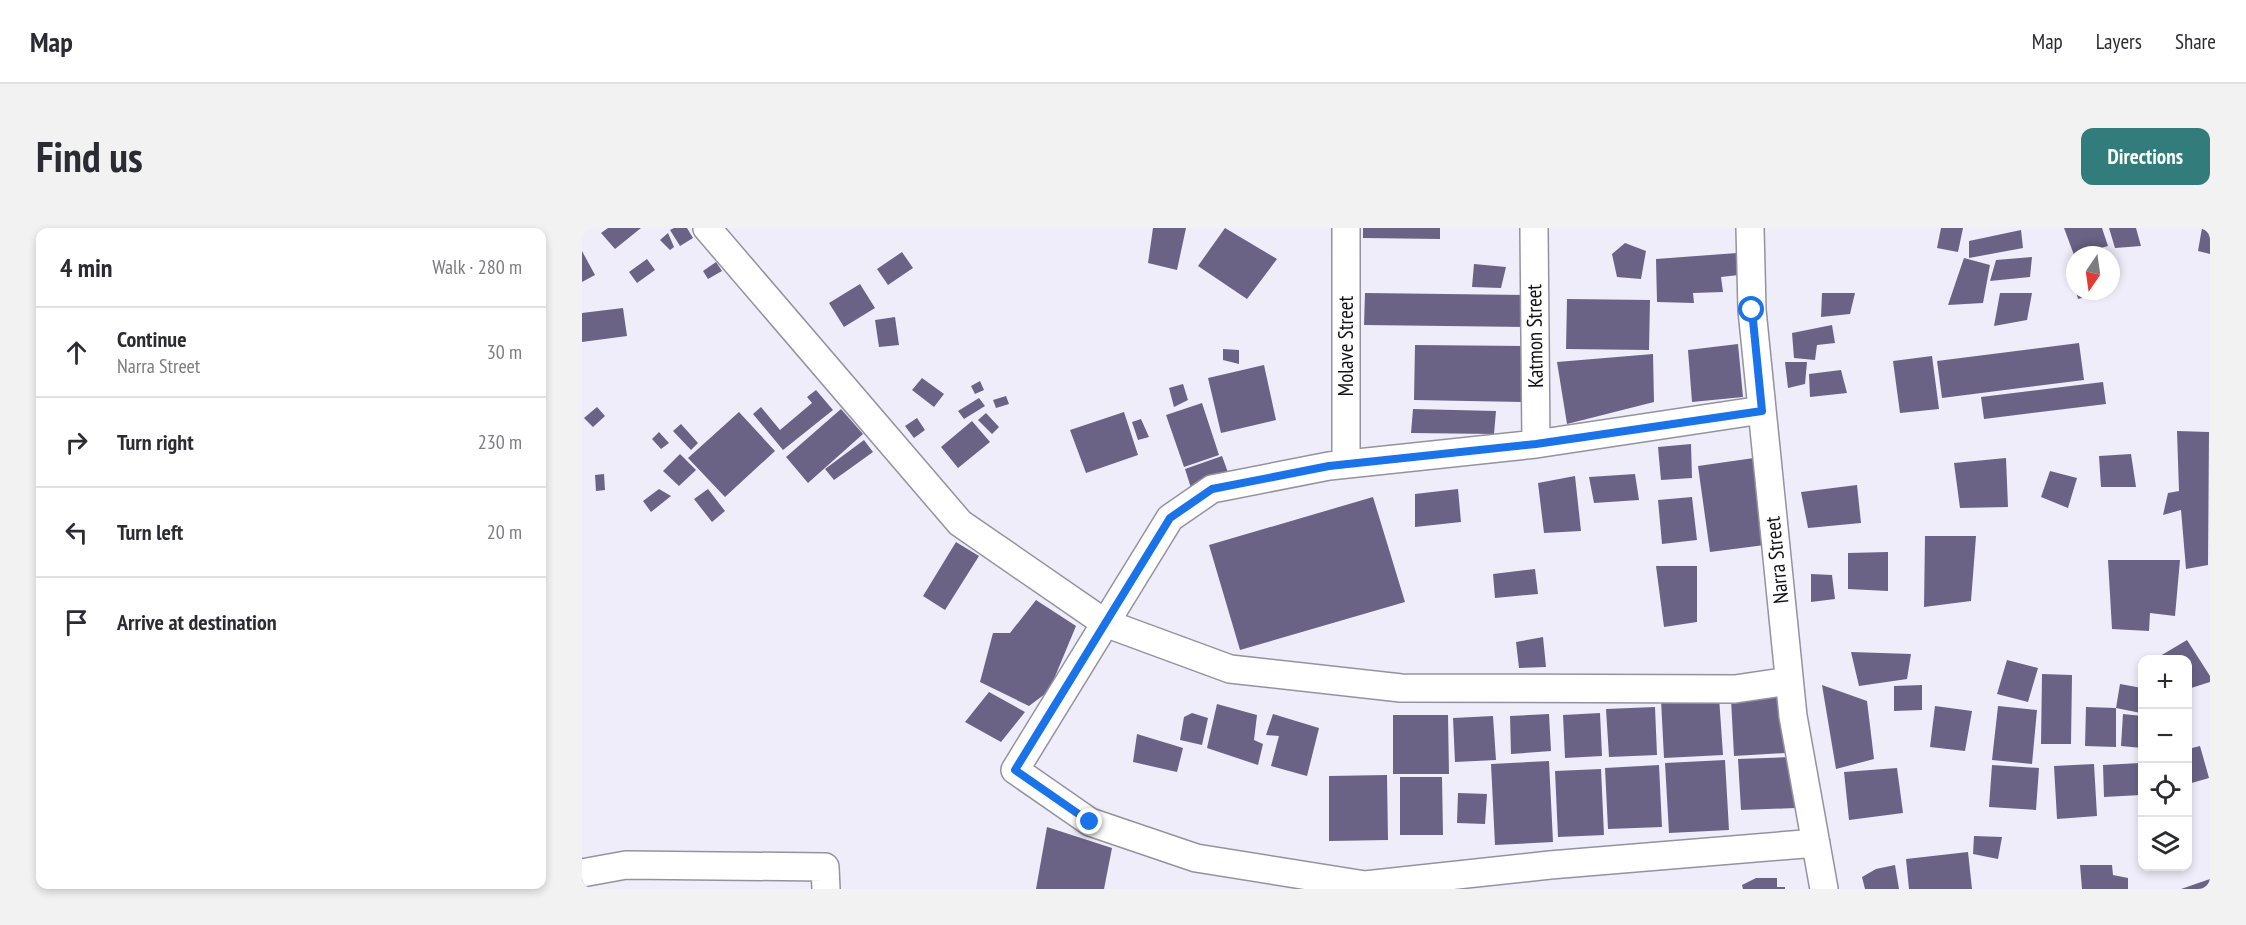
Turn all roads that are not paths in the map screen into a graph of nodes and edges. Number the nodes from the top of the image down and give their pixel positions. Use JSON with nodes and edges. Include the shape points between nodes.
{"nodes":[{"id":1,"x":707,"y":228,"type":"edge"},
{"id":2,"x":1346,"y":228,"type":"edge"},
{"id":3,"x":1534,"y":228,"type":"edge"},
{"id":4,"x":1750,"y":228,"type":"edge"},
{"id":5,"x":1762,"y":411,"type":"junction"},
{"id":6,"x":1536,"y":444,"type":"junction"},
{"id":7,"x":1346,"y":464,"type":"junction"},
{"id":8,"x":1106,"y":623,"type":"junction"},
{"id":9,"x":1790,"y":681,"type":"junction"},
{"id":10,"x":1816,"y":843,"type":"junction"},
{"id":11,"x":582,"y":873,"type":"edge"},
{"id":12,"x":676,"y":877,"type":"edge"},
{"id":13,"x":826,"y":889,"type":"edge"},
{"id":14,"x":1824,"y":889,"type":"edge"}],
"edges":[{"from":1,"to":8,"type":"street","via":[[960,523]]},
{"from":2,"to":7,"type":"street","name":"Molave Street"},
{"from":3,"to":6,"type":"street","name":"Katmon Street"},
{"from":4,"to":5,"type":"street","name":"Narra Street","via":[[1752,310]]},
{"from":5,"to":6,"type":"street"},
{"from":5,"to":9,"type":"street","name":"Narra Street"},
{"from":6,"to":7,"type":"street"},
{"from":7,"to":8,"type":"street","via":[[1212,489],[1170,518]]},
{"from":8,"to":9,"type":"street","via":[[1230,669],[1401,688],[1735,689]]},
{"from":8,"to":10,"type":"street","via":[[1015,770],[1090,822],[1196,858],[1365,885]]},
{"from":9,"to":10,"type":"street","name":"Narra Street"},
{"from":10,"to":14,"type":"street","name":"Narra Street"},
{"from":11,"to":12,"type":"street","via":[[626,865]]},
{"from":12,"to":13,"type":"street","via":[[825,867]]}]}
